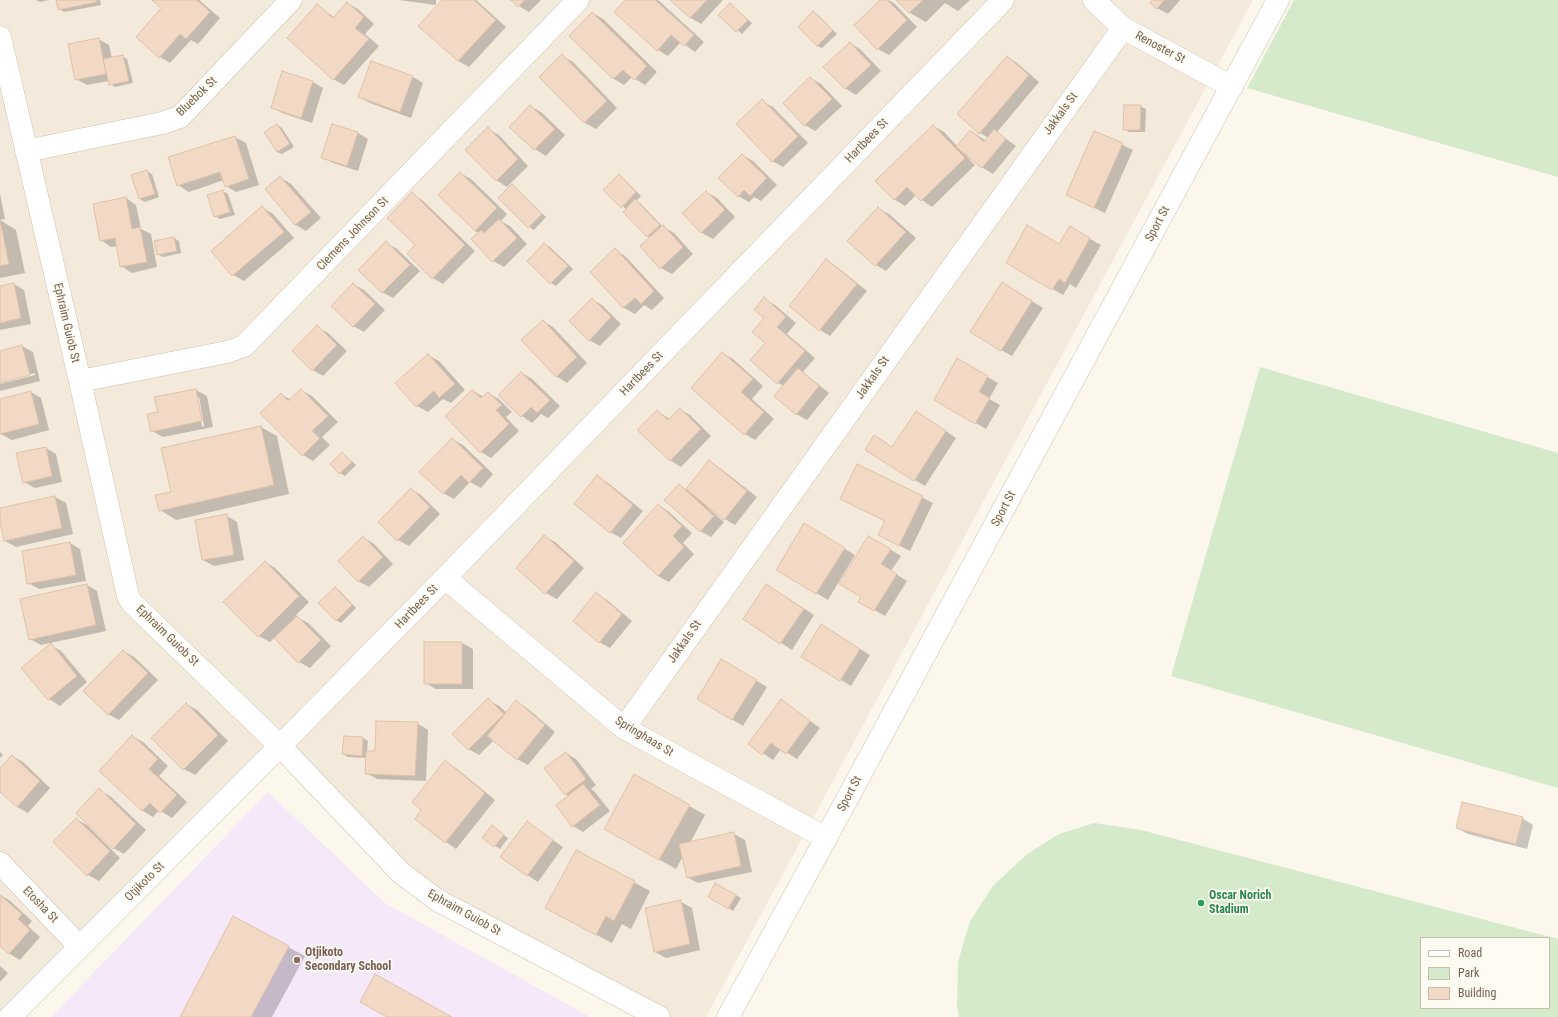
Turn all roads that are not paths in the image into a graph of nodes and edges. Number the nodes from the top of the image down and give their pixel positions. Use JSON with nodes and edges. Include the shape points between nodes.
{"nodes":[{"id":1,"x":291,"y":0,"type":"edge"},
{"id":2,"x":578,"y":0,"type":"edge"},
{"id":3,"x":1003,"y":0,"type":"edge"},
{"id":4,"x":1094,"y":0,"type":"edge"},
{"id":5,"x":1278,"y":0,"type":"edge"},
{"id":6,"x":1123,"y":28,"type":"junction"},
{"id":7,"x":0,"y":37,"type":"edge"},
{"id":8,"x":1232,"y":87,"type":"junction"},
{"id":9,"x":26,"y":151,"type":"junction"},
{"id":10,"x":80,"y":381,"type":"junction"},
{"id":11,"x":445,"y":578,"type":"junction"},
{"id":12,"x":624,"y":728,"type":"junction"},
{"id":13,"x":280,"y":746,"type":"junction"},
{"id":14,"x":826,"y":838,"type":"junction"},
{"id":15,"x":0,"y":863,"type":"edge"},
{"id":16,"x":80,"y":947,"type":"junction"},
{"id":17,"x":10,"y":1017,"type":"edge"},
{"id":18,"x":659,"y":1017,"type":"edge"},
{"id":19,"x":728,"y":1017,"type":"edge"}],
"edges":[{"from":1,"to":9,"type":"street","name":"Bluebok St","via":[[180,117]]},
{"from":2,"to":10,"type":"street","name":"Clemens Johnson St","via":[[244,346],[227,352]]},
{"from":3,"to":11,"type":"street","name":"Hartbees St"},
{"from":4,"to":6,"type":"street","name":"Renoster St"},
{"from":5,"to":8,"type":"street","name":"Sport St"},
{"from":6,"to":8,"type":"street","name":"Renoster St"},
{"from":6,"to":12,"type":"street","name":"Jakkals St"},
{"from":7,"to":9,"type":"street","name":"Ephraim Guiob St"},
{"from":8,"to":14,"type":"street","name":"Sport St"},
{"from":9,"to":10,"type":"street","name":"Ephraim Guiob St"},
{"from":10,"to":13,"type":"street","name":"Ephraim Guiob St","via":[[128,596],[132,603]]},
{"from":11,"to":12,"type":"street","name":"Springhaas St"},
{"from":11,"to":13,"type":"street","name":"Hartbees St"},
{"from":12,"to":14,"type":"street","name":"Springhaas St"},
{"from":13,"to":16,"type":"street","name":"Otjikoto St"},
{"from":13,"to":18,"type":"street","name":"Ephraim Guiob St","via":[[401,873],[437,900]]},
{"from":14,"to":19,"type":"street","name":"Sport St"},
{"from":15,"to":16,"type":"street","name":"Etosha St"},
{"from":16,"to":17,"type":"street","name":"Otjikoto St"}]}
